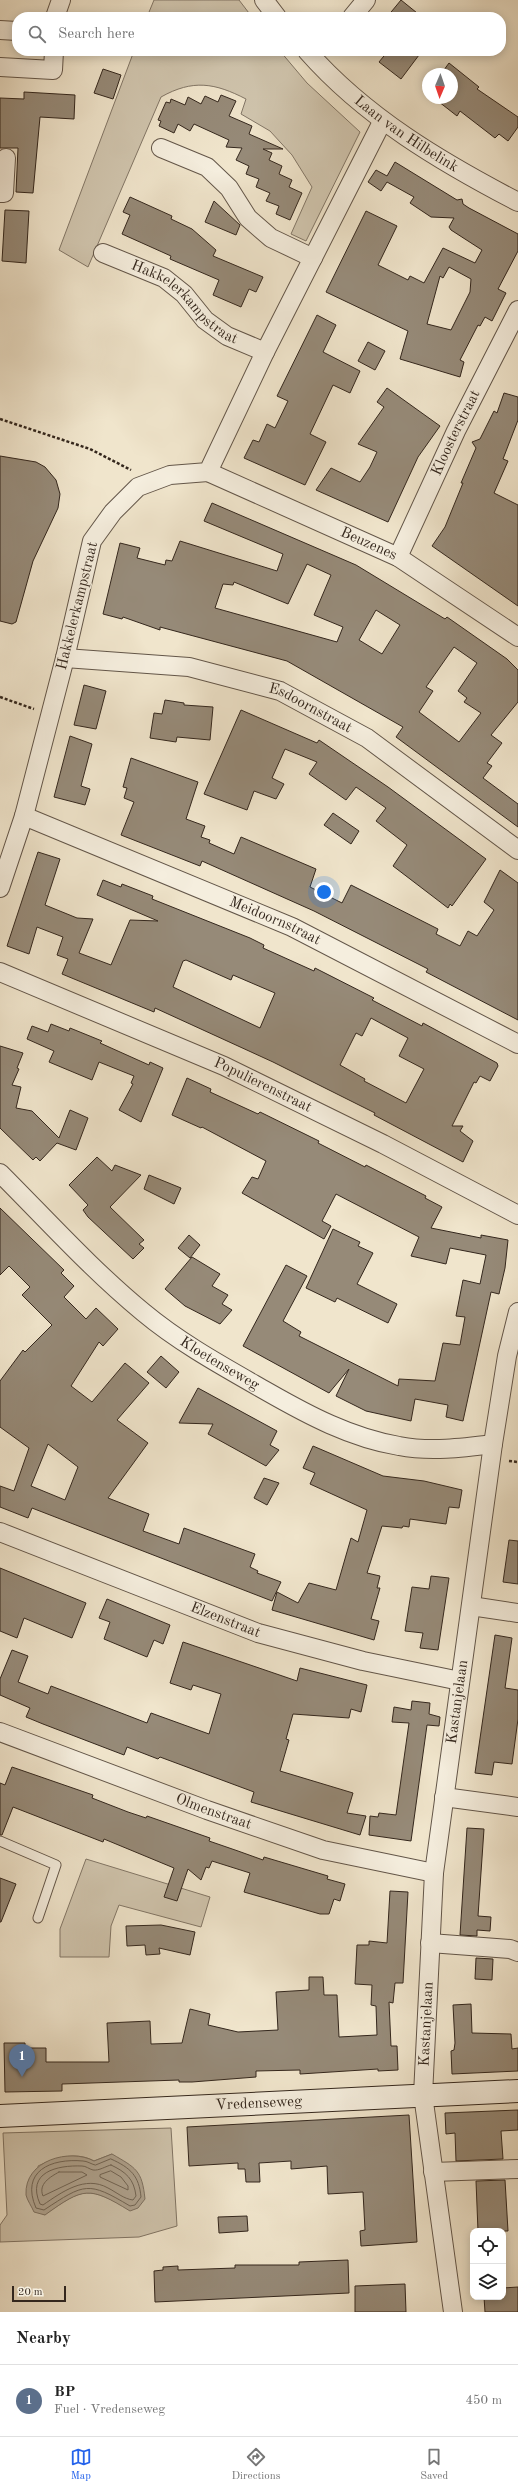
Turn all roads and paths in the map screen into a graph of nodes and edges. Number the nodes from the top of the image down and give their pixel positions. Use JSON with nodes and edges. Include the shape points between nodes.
{"nodes":[{"id":1,"x":61,"y":0,"type":"edge"},
{"id":2,"x":264,"y":0,"type":"edge"},
{"id":3,"x":366,"y":0,"type":"edge"},
{"id":4,"x":57,"y":12,"type":"edge"},
{"id":5,"x":273,"y":12,"type":"edge"},
{"id":6,"x":356,"y":12,"type":"edge"},
{"id":7,"x":0,"y":30,"type":"edge"},
{"id":8,"x":12,"y":31,"type":"edge"},
{"id":9,"x":54,"y":56,"type":"edge"},
{"id":10,"x":317,"y":56,"type":"edge"},
{"id":11,"x":0,"y":67,"type":"edge"},
{"id":12,"x":382,"y":122,"type":"junction"},
{"id":13,"x":161,"y":148,"type":"dead end"},
{"id":14,"x":6,"y":158,"type":"dead end"},
{"id":15,"x":0,"y":193,"type":"edge"},
{"id":16,"x":518,"y":202,"type":"edge"},
{"id":17,"x":103,"y":253,"type":"dead end"},
{"id":18,"x":313,"y":258,"type":"junction"},
{"id":19,"x":518,"y":310,"type":"edge"},
{"id":20,"x":265,"y":352,"type":"junction"},
{"id":21,"x":0,"y":419,"type":"edge"},
{"id":22,"x":208,"y":472,"type":"junction"},
{"id":23,"x":153,"y":481,"type":"junction"},
{"id":24,"x":398,"y":557,"type":"junction"},
{"id":25,"x":518,"y":637,"type":"edge"},
{"id":26,"x":65,"y":658,"type":"junction"},
{"id":27,"x":0,"y":697,"type":"edge"},
{"id":28,"x":50,"y":715,"type":"junction"},
{"id":29,"x":24,"y":816,"type":"junction"},
{"id":30,"x":518,"y":850,"type":"edge"},
{"id":31,"x":0,"y":888,"type":"edge"},
{"id":32,"x":0,"y":972,"type":"edge"},
{"id":33,"x":518,"y":1044,"type":"edge"},
{"id":34,"x":0,"y":1173,"type":"edge"},
{"id":35,"x":518,"y":1215,"type":"edge"},
{"id":36,"x":518,"y":1312,"type":"edge"},
{"id":37,"x":513,"y":1357,"type":"edge"},
{"id":38,"x":493,"y":1444,"type":"junction"},
{"id":39,"x":0,"y":1532,"type":"edge"},
{"id":40,"x":471,"y":1606,"type":"junction"},
{"id":41,"x":518,"y":1613,"type":"edge"},
{"id":42,"x":460,"y":1681,"type":"junction"},
{"id":43,"x":0,"y":1732,"type":"edge"},
{"id":44,"x":444,"y":1797,"type":"junction"},
{"id":45,"x":518,"y":1807,"type":"edge"},
{"id":46,"x":0,"y":1841,"type":"edge"},
{"id":47,"x":434,"y":1873,"type":"junction"},
{"id":48,"x":38,"y":1918,"type":"dead end"},
{"id":49,"x":430,"y":1943,"type":"junction"},
{"id":50,"x":518,"y":1952,"type":"edge"},
{"id":51,"x":518,"y":2091,"type":"edge"},
{"id":52,"x":423,"y":2095,"type":"junction"},
{"id":53,"x":0,"y":2116,"type":"edge"},
{"id":54,"x":518,"y":2169,"type":"edge"},
{"id":55,"x":433,"y":2172,"type":"junction"},
{"id":56,"x":453,"y":2312,"type":"edge"}],
"edges":[{"from":1,"to":4,"type":"street"},
{"from":2,"to":5,"type":"street"},
{"from":3,"to":6,"type":"street"},
{"from":7,"to":8,"type":"street"},
{"from":9,"to":11,"type":"street","via":[[53,70]]},
{"from":10,"to":12,"type":"street","name":"Laan van Hilbelink"},
{"from":12,"to":16,"type":"street","name":"Laan van Hilbelink","via":[[470,177]]},
{"from":12,"to":18,"type":"street"},
{"from":13,"to":18,"type":"street","via":[[207,167],[229,188],[248,218],[271,238]]},
{"from":14,"to":15,"type":"street","via":[[4,193]]},
{"from":17,"to":20,"type":"street","name":"Hakkelerkampstraat","via":[[164,278],[184,294],[205,320],[227,336]]},
{"from":18,"to":20,"type":"street"},
{"from":19,"to":24,"type":"street","name":"Kloosterstraat","via":[[456,432]]},
{"from":20,"to":22,"type":"street"},
{"from":21,"to":23,"type":"path","via":[[90,449]]},
{"from":22,"to":23,"type":"street","name":"Hakkelerkampstraat","via":[[170,475]]},
{"from":22,"to":24,"type":"street","name":"Beuzenes"},
{"from":23,"to":26,"type":"street","name":"Hakkelerkampstraat","via":[[138,487],[113,512],[92,541]]},
{"from":24,"to":25,"type":"street","name":"Beuzenes"},
{"from":26,"to":28,"type":"street","name":"Hakkelerkampstraat"},
{"from":26,"to":30,"type":"street","name":"Esdoornstraat","via":[[188,666],[280,691],[367,738]]},
{"from":27,"to":28,"type":"path"},
{"from":28,"to":29,"type":"street","name":"Hakkelerkampstraat"},
{"from":29,"to":31,"type":"street","name":"Hakkelerkampstraat"},
{"from":29,"to":33,"type":"street","name":"Meidoornstraat","via":[[292,927]]},
{"from":32,"to":35,"type":"street","name":"Populierenstraat","via":[[224,1066],[383,1144]]},
{"from":34,"to":38,"type":"street","name":"Kloetenseweg","via":[[144,1313],[210,1358],[301,1411],[364,1438],[400,1447],[442,1450]]},
{"from":36,"to":37,"type":"street","name":"Kastanjelaan"},
{"from":37,"to":38,"type":"street","name":"Kastanjelaan"},
{"from":38,"to":40,"type":"street","name":"Kastanjelaan"},
{"from":39,"to":42,"type":"street","name":"Elzenstraat","via":[[258,1633],[363,1661]]},
{"from":40,"to":41,"type":"street"},
{"from":40,"to":42,"type":"street","name":"Kastanjelaan"},
{"from":42,"to":44,"type":"street","name":"Kastanjelaan"},
{"from":43,"to":47,"type":"street","name":"Olmenstraat","via":[[207,1810],[323,1850]]},
{"from":44,"to":45,"type":"street"},
{"from":44,"to":47,"type":"street","name":"Kastanjelaan"},
{"from":46,"to":48,"type":"lane","via":[[56,1865]]},
{"from":47,"to":49,"type":"street","name":"Kastanjelaan"},
{"from":49,"to":50,"type":"street","via":[[510,1949]]},
{"from":49,"to":52,"type":"street","name":"Kastanjelaan"},
{"from":51,"to":52,"type":"main road","name":"Vredenseweg"},
{"from":52,"to":53,"type":"main road","name":"Vredenseweg"},
{"from":52,"to":55,"type":"street","name":"Kastanjelaan"},
{"from":54,"to":55,"type":"street"},
{"from":55,"to":56,"type":"street","name":"Kastanjelaan"}]}
